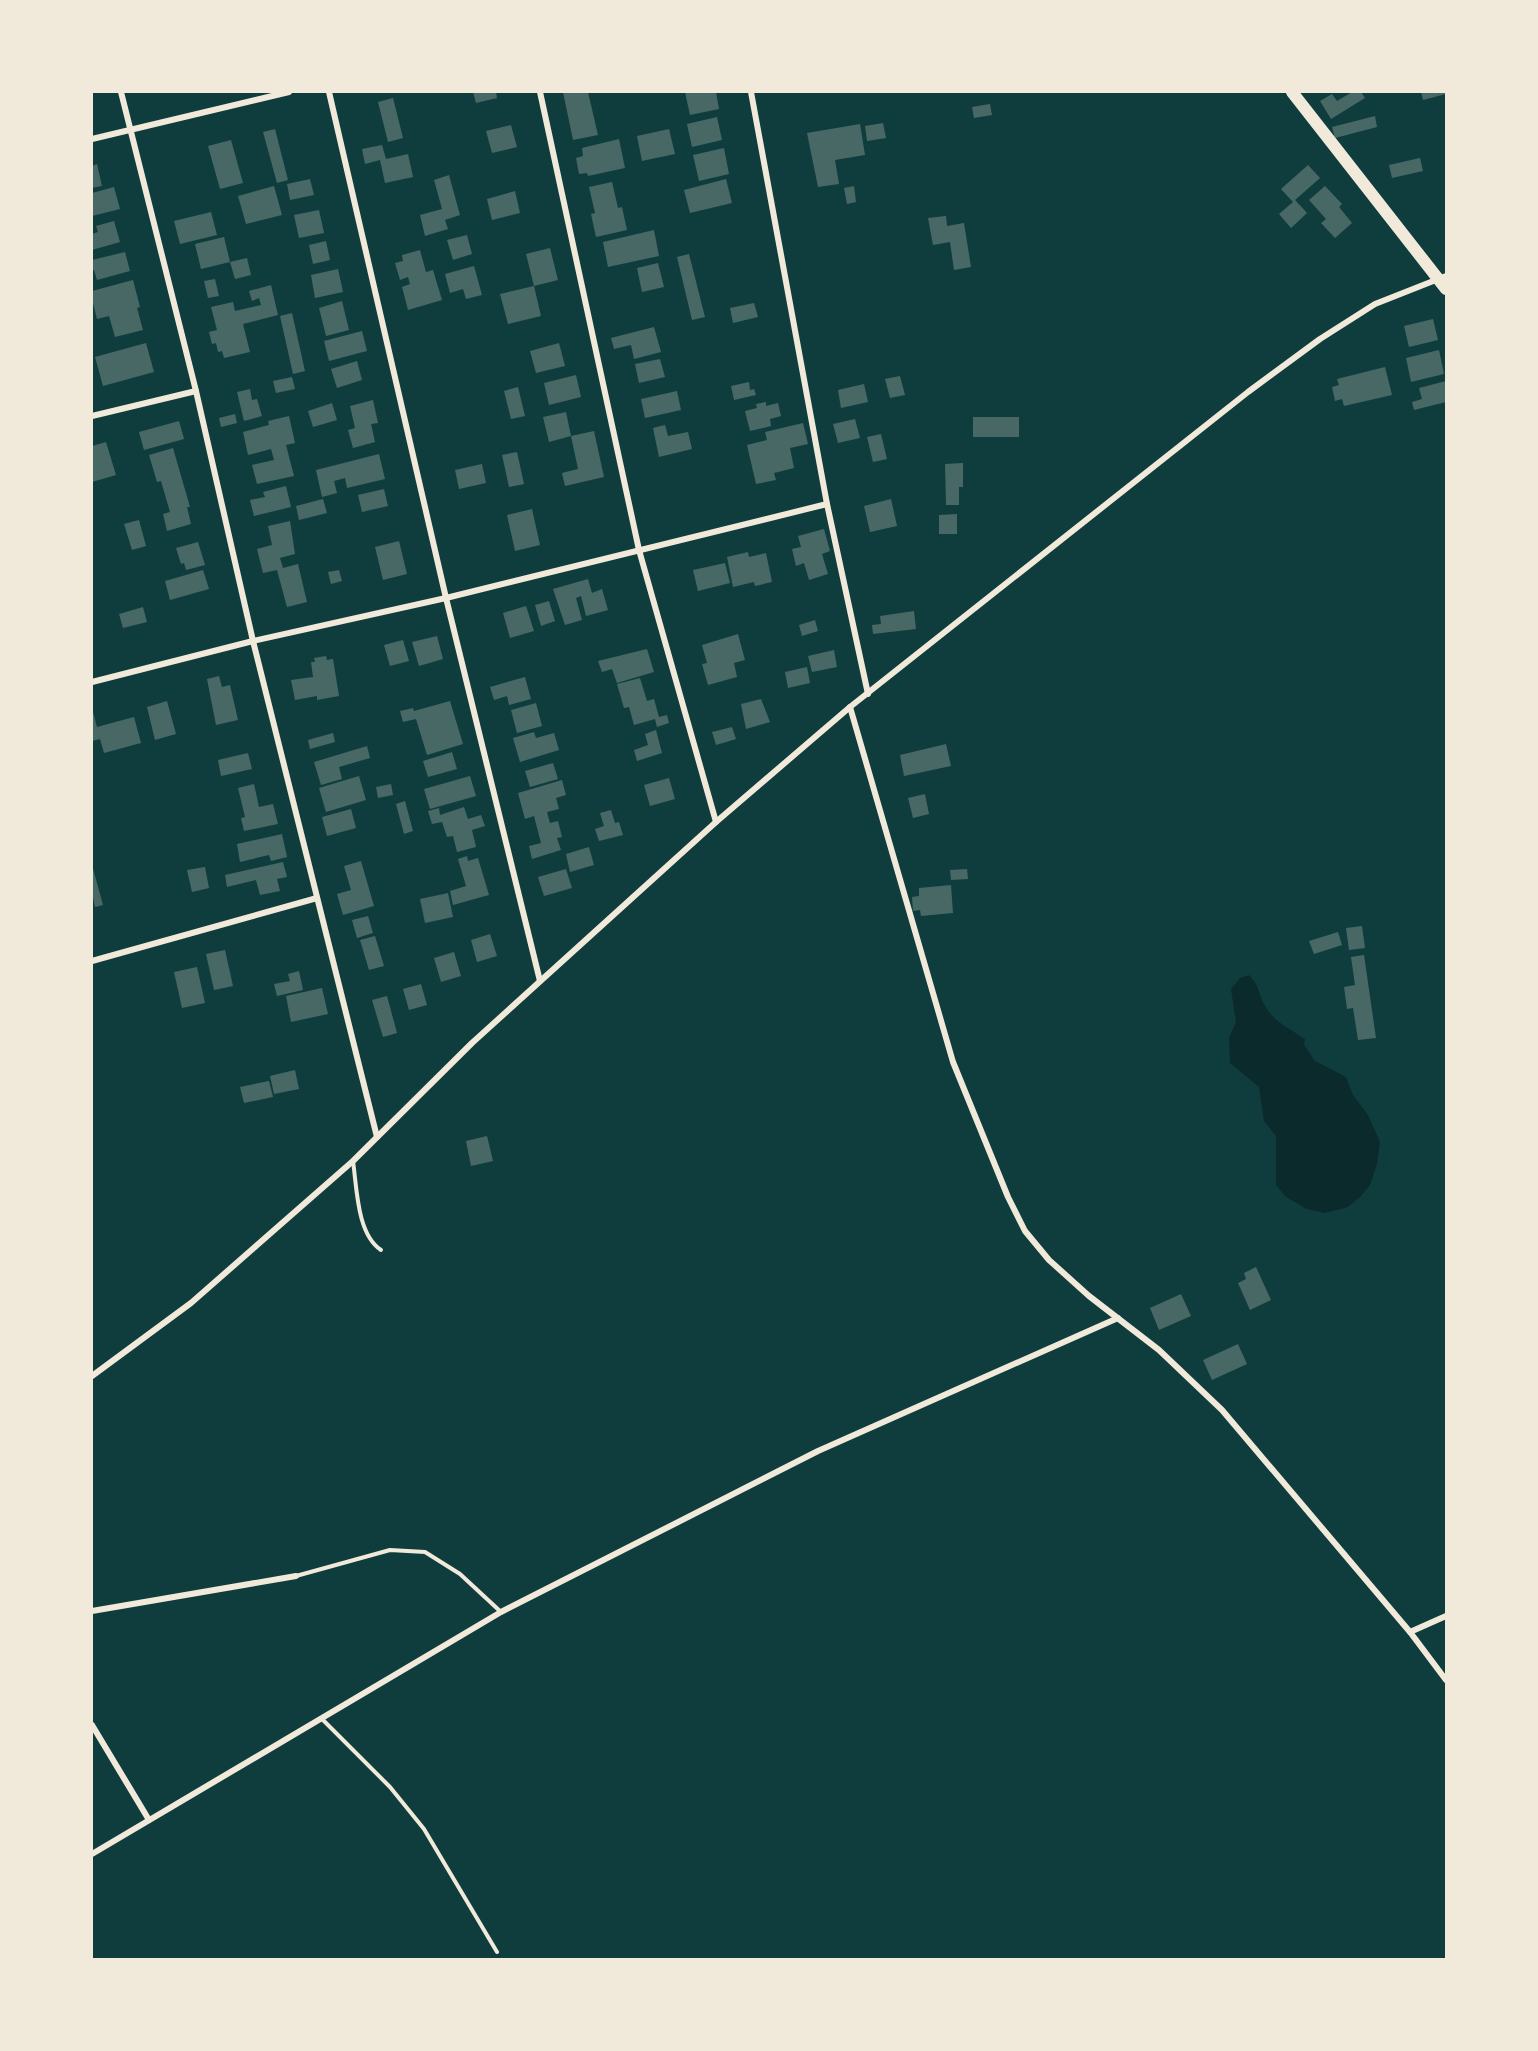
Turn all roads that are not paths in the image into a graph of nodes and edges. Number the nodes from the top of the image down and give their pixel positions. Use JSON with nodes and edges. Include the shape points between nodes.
{"nodes":[{"id":1,"x":121,"y":92,"type":"edge"},
{"id":2,"x":289,"y":92,"type":"edge"},
{"id":3,"x":328,"y":92,"type":"edge"},
{"id":4,"x":540,"y":92,"type":"edge"},
{"id":5,"x":751,"y":92,"type":"edge"},
{"id":6,"x":1292,"y":92,"type":"edge"},
{"id":7,"x":130,"y":130,"type":"junction"},
{"id":8,"x":92,"y":139,"type":"edge"},
{"id":9,"x":1442,"y":277,"type":"edge"},
{"id":10,"x":1446,"y":289,"type":"edge"},
{"id":11,"x":196,"y":391,"type":"junction"},
{"id":12,"x":92,"y":416,"type":"edge"},
{"id":13,"x":827,"y":504,"type":"junction"},
{"id":14,"x":639,"y":550,"type":"junction"},
{"id":15,"x":446,"y":598,"type":"junction"},
{"id":16,"x":253,"y":641,"type":"junction"},
{"id":17,"x":92,"y":682,"type":"edge"},
{"id":18,"x":868,"y":694,"type":"junction"},
{"id":19,"x":850,"y":707,"type":"junction"},
{"id":20,"x":716,"y":822,"type":"junction"},
{"id":21,"x":317,"y":898,"type":"junction"},
{"id":22,"x":92,"y":961,"type":"edge"},
{"id":23,"x":540,"y":981,"type":"junction"},
{"id":24,"x":377,"y":1137,"type":"junction"},
{"id":25,"x":353,"y":1161,"type":"junction"},
{"id":26,"x":381,"y":1250,"type":"dead end"},
{"id":27,"x":1118,"y":1318,"type":"junction"},
{"id":28,"x":92,"y":1376,"type":"edge"},
{"id":29,"x":296,"y":1576,"type":"joint"},
{"id":30,"x":92,"y":1611,"type":"edge"},
{"id":31,"x":501,"y":1612,"type":"junction"},
{"id":32,"x":1446,"y":1616,"type":"edge"},
{"id":33,"x":1410,"y":1632,"type":"junction"},
{"id":34,"x":1446,"y":1680,"type":"edge"},
{"id":35,"x":322,"y":1719,"type":"junction"},
{"id":36,"x":92,"y":1725,"type":"edge"},
{"id":37,"x":149,"y":1820,"type":"junction"},
{"id":38,"x":92,"y":1854,"type":"edge"},
{"id":39,"x":497,"y":1952,"type":"dead end"}],
"edges":[{"from":1,"to":7,"type":"street"},
{"from":2,"to":7,"type":"street"},
{"from":3,"to":15,"type":"street"},
{"from":4,"to":14,"type":"street"},
{"from":5,"to":13,"type":"street"},
{"from":6,"to":9,"type":"main road"},
{"from":7,"to":8,"type":"street"},
{"from":7,"to":11,"type":"street"},
{"from":9,"to":10,"type":"main road"},
{"from":9,"to":18,"type":"street","via":[[1375,304],[1320,339]]},
{"from":11,"to":12,"type":"street"},
{"from":11,"to":16,"type":"street"},
{"from":13,"to":14,"type":"street"},
{"from":13,"to":18,"type":"street"},
{"from":14,"to":15,"type":"street"},
{"from":14,"to":20,"type":"street"},
{"from":15,"to":16,"type":"street"},
{"from":15,"to":23,"type":"street"},
{"from":16,"to":17,"type":"street"},
{"from":16,"to":21,"type":"street"},
{"from":18,"to":19,"type":"street"},
{"from":19,"to":20,"type":"street"},
{"from":19,"to":27,"type":"street","via":[[953,1062],[1008,1197],[1025,1231],[1049,1260]]},
{"from":20,"to":23,"type":"street"},
{"from":21,"to":22,"type":"street"},
{"from":21,"to":24,"type":"street"},
{"from":23,"to":24,"type":"street"},
{"from":24,"to":25,"type":"street"},
{"from":25,"to":26,"type":"lane","via":[[363,1228],[373,1245]]},
{"from":25,"to":28,"type":"street","via":[[191,1303]]},
{"from":27,"to":31,"type":"street","via":[[818,1451]]},
{"from":27,"to":33,"type":"street","via":[[1159,1350],[1222,1410]]},
{"from":29,"to":30,"type":"street"},
{"from":29,"to":31,"type":"lane","via":[[390,1550],[424,1552],[460,1574]]},
{"from":31,"to":35,"type":"street"},
{"from":32,"to":33,"type":"street"},
{"from":33,"to":34,"type":"street"},
{"from":35,"to":37,"type":"street"},
{"from":35,"to":39,"type":"lane","via":[[390,1787],[424,1829]]},
{"from":36,"to":37,"type":"street"},
{"from":37,"to":38,"type":"street"}]}
